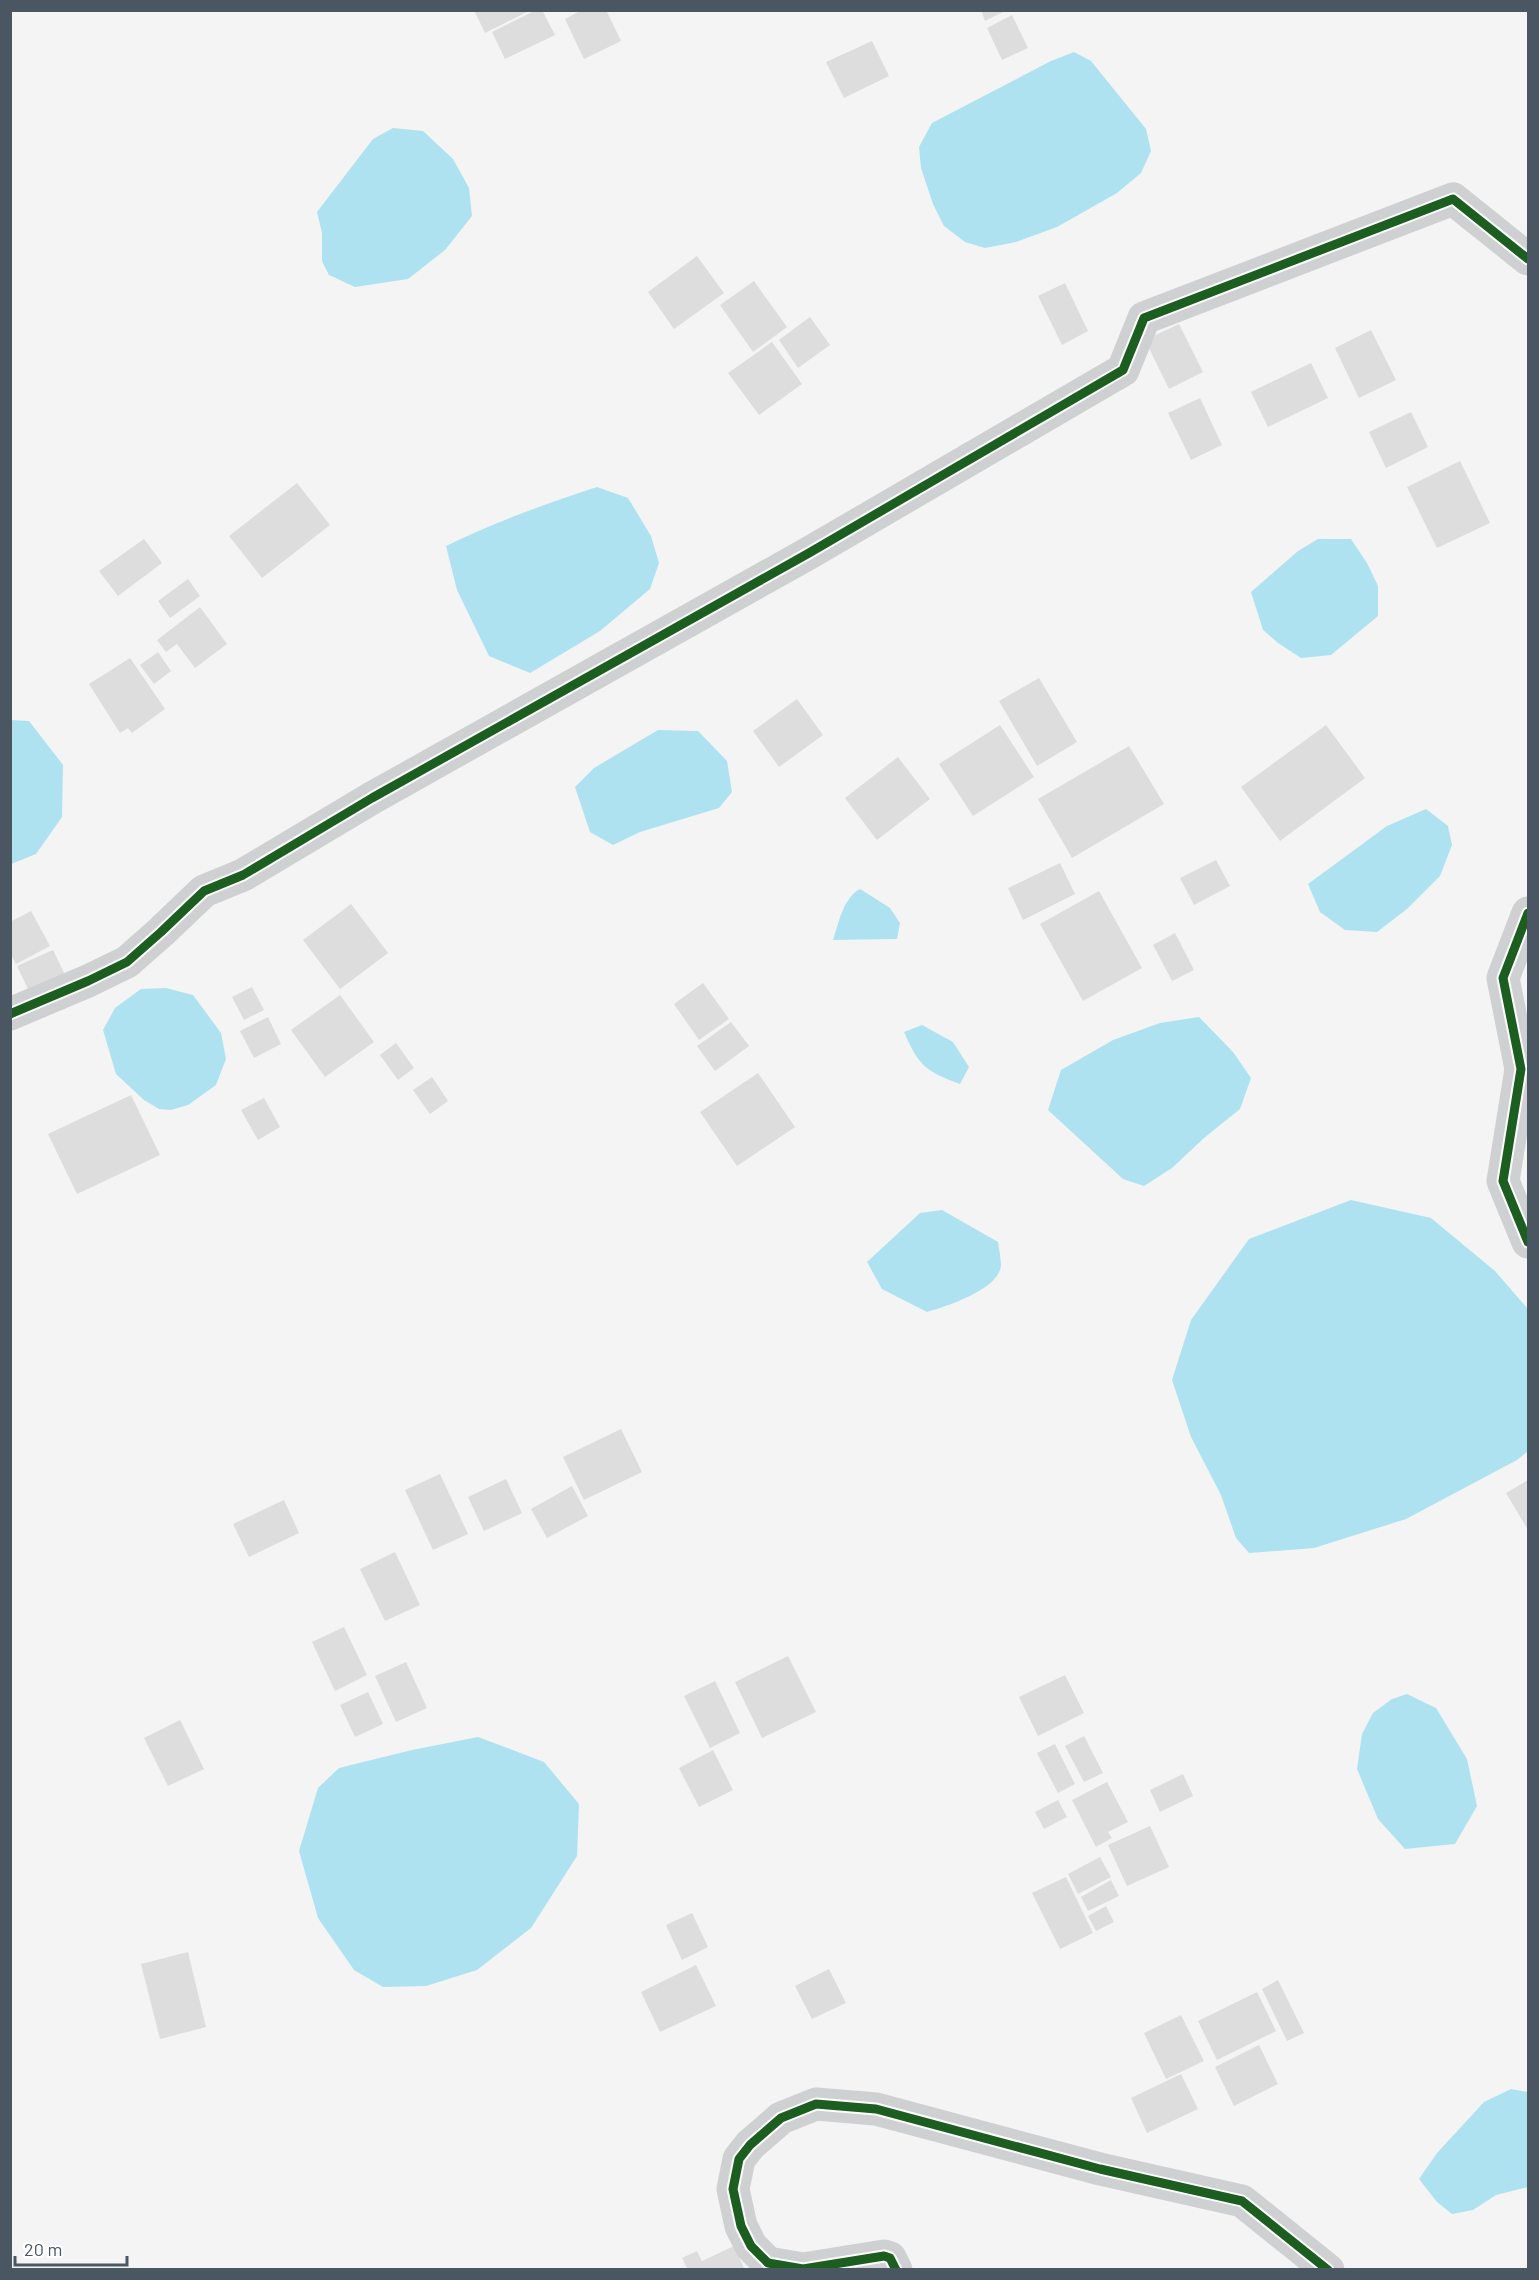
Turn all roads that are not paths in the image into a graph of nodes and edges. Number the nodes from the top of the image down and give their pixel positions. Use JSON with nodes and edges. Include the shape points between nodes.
{"nodes":[{"id":1,"x":1528,"y":259,"type":"edge"},
{"id":2,"x":1528,"y":913,"type":"edge"},
{"id":3,"x":10,"y":1014,"type":"edge"},
{"id":4,"x":1528,"y":1242,"type":"edge"},
{"id":5,"x":896,"y":2270,"type":"edge"},
{"id":6,"x":1328,"y":2270,"type":"edge"}],
"edges":[{"from":1,"to":3,"type":"street","via":[[1453,199],[1144,318],[1123,370],[243,875],[204,891],[127,962]]},
{"from":2,"to":4,"type":"street","via":[[1503,978],[1521,1069],[1503,1181]]},
{"from":5,"to":6,"type":"street","via":[[890,2258],[884,2256],[803,2269],[768,2263],[751,2246],[741,2226],[733,2188],[739,2158],[781,2118],[816,2104],[876,2109],[1100,2169],[1242,2201]]}]}
